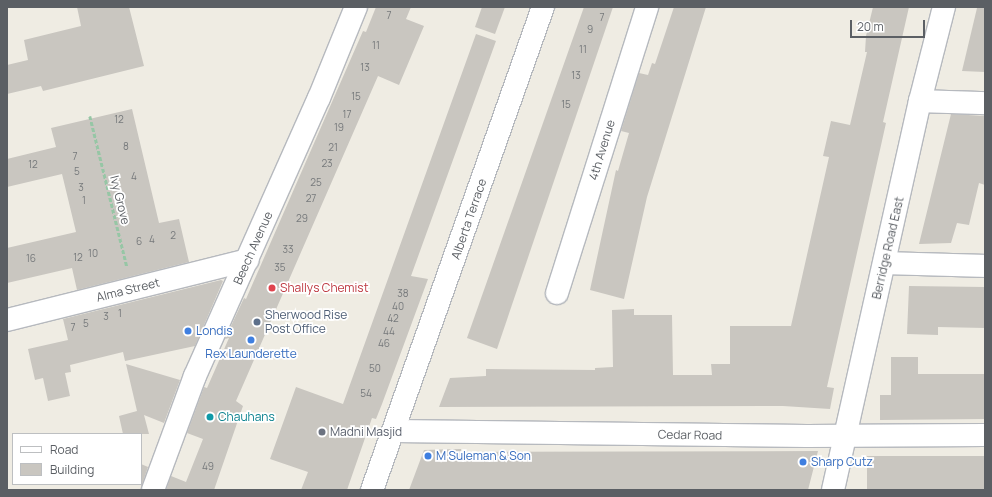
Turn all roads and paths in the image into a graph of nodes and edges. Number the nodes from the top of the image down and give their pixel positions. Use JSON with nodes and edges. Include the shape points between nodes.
{"nodes":[{"id":1,"x":356,"y":7,"type":"edge"},
{"id":2,"x":543,"y":7,"type":"edge"},
{"id":3,"x":647,"y":7,"type":"edge"},
{"id":4,"x":944,"y":7,"type":"edge"},
{"id":5,"x":920,"y":101,"type":"junction"},
{"id":6,"x":985,"y":102,"type":"edge"},
{"id":7,"x":90,"y":116,"type":"dead end"},
{"id":8,"x":248,"y":260,"type":"junction"},
{"id":9,"x":885,"y":263,"type":"junction"},
{"id":10,"x":985,"y":266,"type":"edge"},
{"id":11,"x":132,"y":289,"type":"junction"},
{"id":12,"x":557,"y":293,"type":"dead end"},
{"id":13,"x":7,"y":320,"type":"edge"},
{"id":14,"x":395,"y":431,"type":"junction"},
{"id":15,"x":985,"y":435,"type":"edge"},
{"id":16,"x":846,"y":436,"type":"junction"},
{"id":17,"x":153,"y":490,"type":"edge"},
{"id":18,"x":372,"y":490,"type":"edge"},
{"id":19,"x":833,"y":490,"type":"edge"}],
"edges":[{"from":1,"to":8,"type":"street","name":"Beech Avenue"},
{"from":2,"to":14,"type":"street","name":"Alberta Terrace"},
{"from":3,"to":12,"type":"street","name":"4th Avenue"},
{"from":4,"to":5,"type":"street","name":"Berridge Road East"},
{"from":5,"to":6,"type":"street"},
{"from":5,"to":9,"type":"street","name":"Berridge Road East"},
{"from":7,"to":11,"type":"path","name":"Ivy Grove"},
{"from":8,"to":11,"type":"street","name":"Alma Street"},
{"from":8,"to":17,"type":"street","name":"Beech Avenue","via":[[195,376]]},
{"from":9,"to":10,"type":"street"},
{"from":9,"to":16,"type":"street","name":"Berridge Road East"},
{"from":11,"to":13,"type":"street","name":"Alma Street"},
{"from":14,"to":16,"type":"street","name":"Cedar Road"},
{"from":14,"to":18,"type":"street","name":"Alberta Terrace"},
{"from":15,"to":16,"type":"street","name":"Cedar Road"},
{"from":16,"to":19,"type":"street","name":"Berridge Road East"}]}
